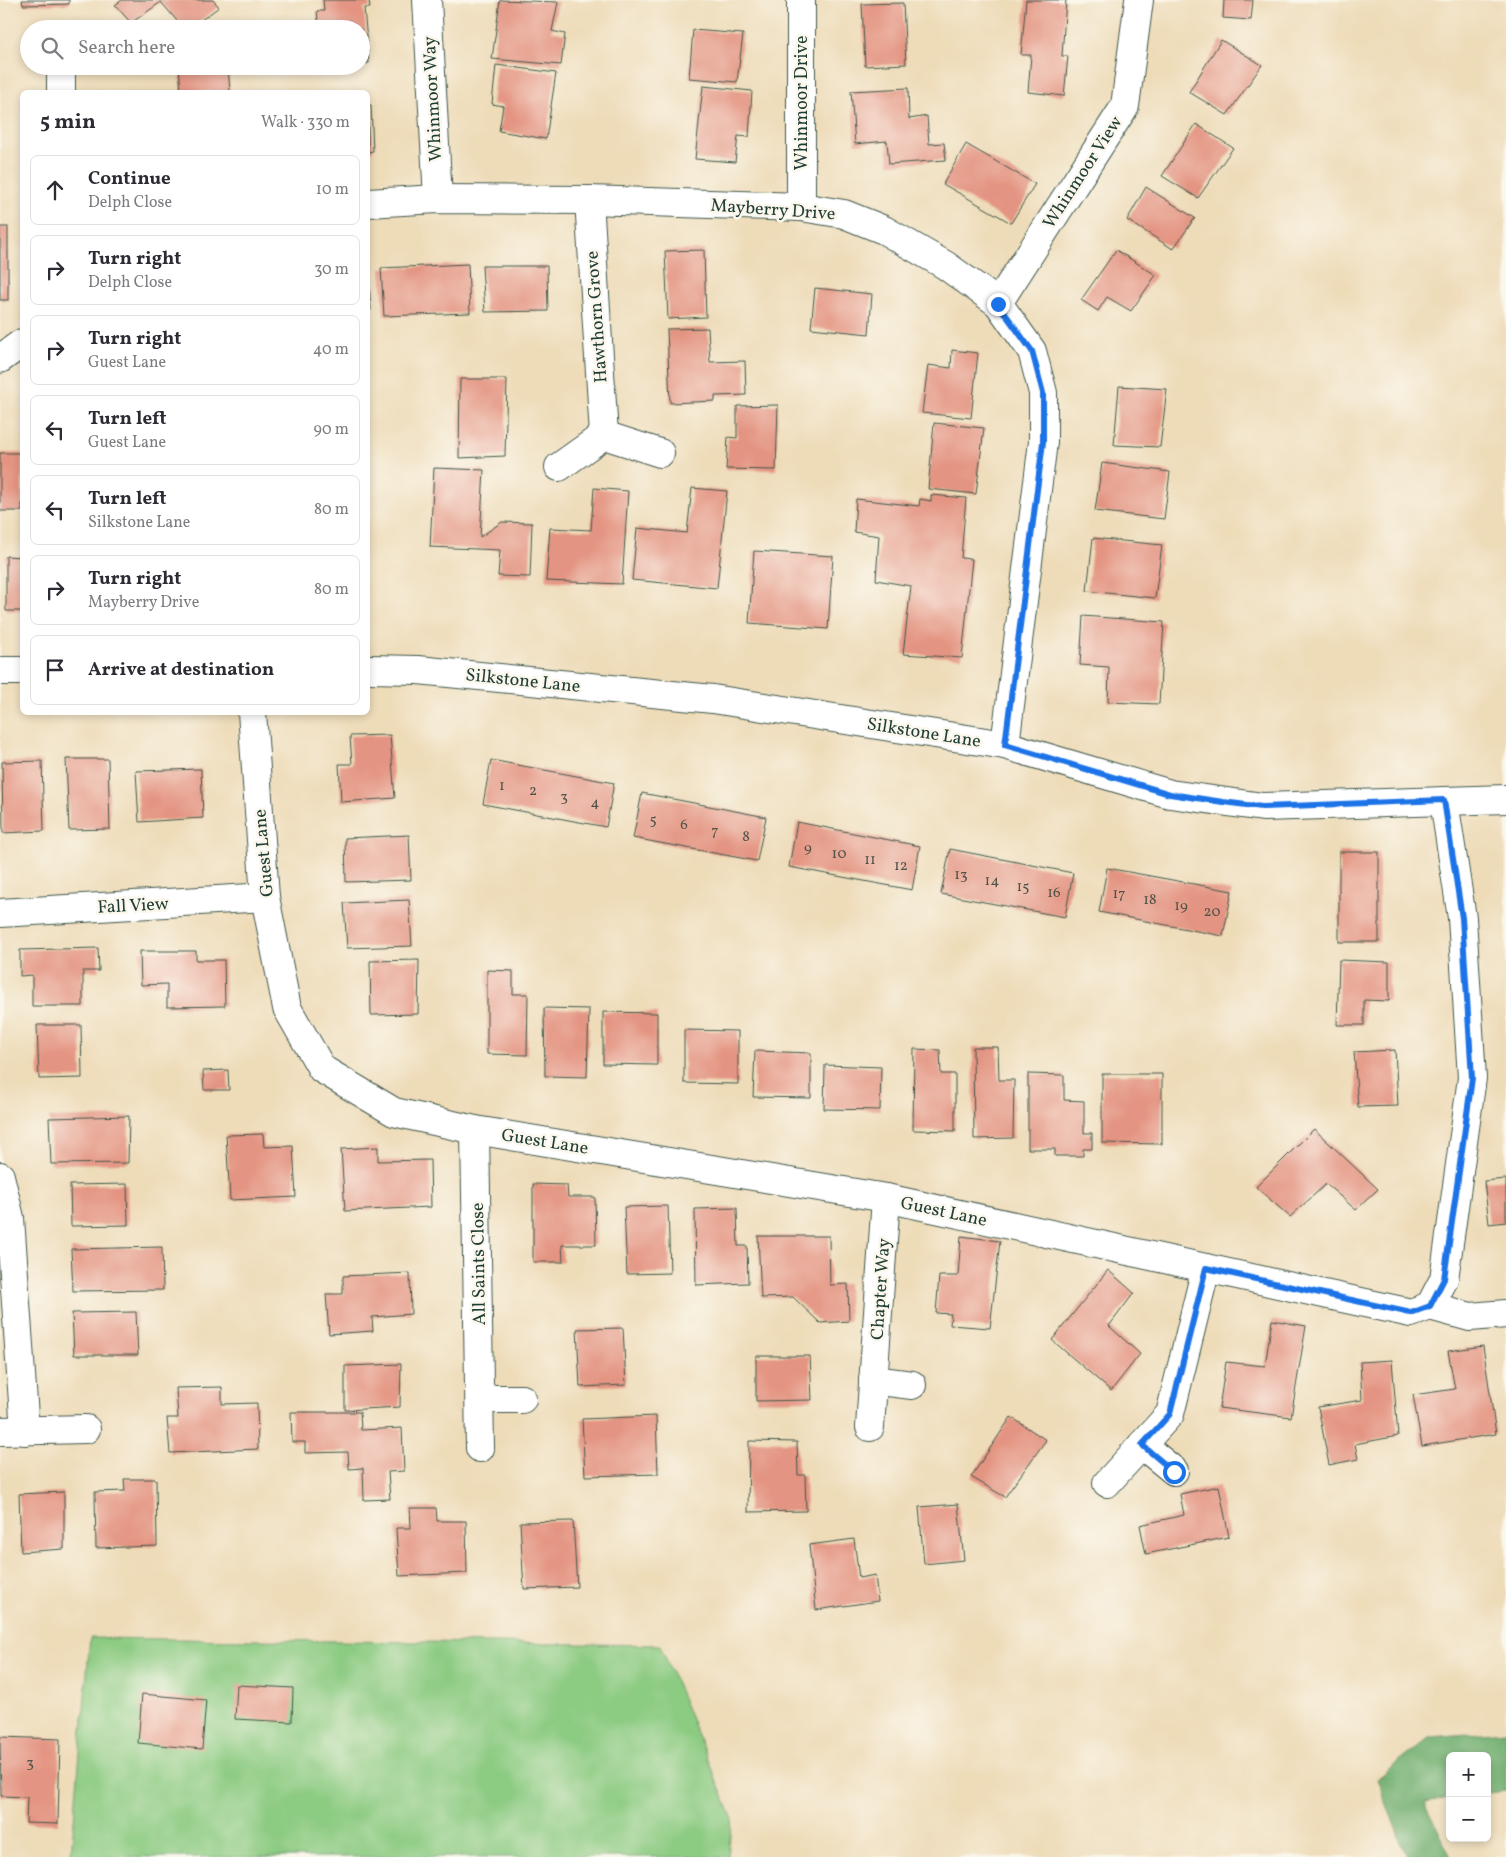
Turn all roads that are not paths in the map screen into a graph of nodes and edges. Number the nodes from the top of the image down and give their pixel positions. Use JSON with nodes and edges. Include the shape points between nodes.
{"nodes":[{"id":1,"x":427,"y":0,"type":"edge"},
{"id":2,"x":801,"y":0,"type":"edge"},
{"id":3,"x":1140,"y":0,"type":"edge"},
{"id":4,"x":60,"y":75,"type":"edge"},
{"id":5,"x":61,"y":90,"type":"edge"},
{"id":6,"x":438,"y":199,"type":"junction"},
{"id":7,"x":589,"y":200,"type":"junction"},
{"id":8,"x":370,"y":203,"type":"edge"},
{"id":9,"x":800,"y":207,"type":"junction"},
{"id":10,"x":998,"y":304,"type":"junction"},
{"id":11,"x":604,"y":435,"type":"junction"},
{"id":12,"x":660,"y":453,"type":"dead end"},
{"id":13,"x":559,"y":467,"type":"dead end"},
{"id":14,"x":370,"y":670,"type":"edge"},
{"id":15,"x":20,"y":671,"type":"edge"},
{"id":16,"x":0,"y":672,"type":"edge"},
{"id":17,"x":252,"y":715,"type":"edge"},
{"id":18,"x":1005,"y":745,"type":"junction"},
{"id":19,"x":1506,"y":799,"type":"edge"},
{"id":20,"x":1444,"y":800,"type":"junction"},
{"id":21,"x":265,"y":897,"type":"junction"},
{"id":22,"x":0,"y":913,"type":"edge"},
{"id":23,"x":475,"y":1130,"type":"junction"},
{"id":24,"x":0,"y":1176,"type":"edge"},
{"id":25,"x":886,"y":1198,"type":"junction"},
{"id":26,"x":1206,"y":1268,"type":"junction"},
{"id":27,"x":1430,"y":1306,"type":"junction"},
{"id":28,"x":1506,"y":1314,"type":"edge"},
{"id":29,"x":873,"y":1380,"type":"junction"},
{"id":30,"x":912,"y":1385,"type":"dead end"},
{"id":31,"x":480,"y":1399,"type":"junction"},
{"id":32,"x":522,"y":1399,"type":"dead end"},
{"id":33,"x":870,"y":1427,"type":"dead end"},
{"id":34,"x":86,"y":1429,"type":"dead end"},
{"id":35,"x":12,"y":1431,"type":"edge"},
{"id":36,"x":1142,"y":1445,"type":"junction"},
{"id":37,"x":480,"y":1448,"type":"dead end"},
{"id":38,"x":1174,"y":1472,"type":"dead end"},
{"id":39,"x":1107,"y":1483,"type":"dead end"}],
"edges":[{"from":1,"to":6,"type":"street","name":"Whinmoor Way"},
{"from":2,"to":9,"type":"street","name":"Whinmoor Drive"},
{"from":3,"to":10,"type":"street","name":"Whinmoor View","via":[[1125,106]]},
{"from":4,"to":5,"type":"street"},
{"from":6,"to":7,"type":"street","name":"Mayberry Drive"},
{"from":6,"to":8,"type":"street","name":"Mayberry Drive"},
{"from":7,"to":9,"type":"street","name":"Mayberry Drive"},
{"from":7,"to":11,"type":"street","name":"Hawthorn Grove"},
{"from":9,"to":10,"type":"street","name":"Mayberry Drive","via":[[844,214],[884,230],[945,265]]},
{"from":10,"to":18,"type":"street","name":"Mayberry Drive","via":[[1032,351],[1043,393],[1043,442]]},
{"from":11,"to":12,"type":"street"},
{"from":11,"to":13,"type":"street"},
{"from":14,"to":18,"type":"street","name":"Silkstone Lane","via":[[418,670],[713,699]]},
{"from":15,"to":16,"type":"street"},
{"from":17,"to":21,"type":"street","name":"Guest Lane"},
{"from":18,"to":20,"type":"street","name":"Silkstone Lane","via":[[1170,794],[1262,807]]},
{"from":19,"to":20,"type":"street","name":"Silkstone Lane"},
{"from":20,"to":27,"type":"street","via":[[1462,918],[1472,1078],[1444,1279]]},
{"from":21,"to":22,"type":"street","name":"Fall View"},
{"from":21,"to":23,"type":"street","name":"Guest Lane","via":[[287,1008],[322,1068],[394,1112]]},
{"from":23,"to":25,"type":"street","name":"Guest Lane"},
{"from":23,"to":31,"type":"street","name":"All Saints Close"},
{"from":24,"to":35,"type":"street","via":[[10,1218]]},
{"from":25,"to":26,"type":"street","name":"Guest Lane"},
{"from":25,"to":29,"type":"street","name":"Chapter Way"},
{"from":26,"to":27,"type":"street","name":"Guest Lane","via":[[1411,1313]]},
{"from":26,"to":36,"type":"street","via":[[1170,1414]]},
{"from":27,"to":28,"type":"street","via":[[1470,1317]]},
{"from":29,"to":30,"type":"street"},
{"from":29,"to":33,"type":"street","name":"Chapter Way"},
{"from":31,"to":32,"type":"street"},
{"from":31,"to":37,"type":"street","name":"All Saints Close"},
{"from":34,"to":35,"type":"street"},
{"from":36,"to":38,"type":"street"},
{"from":36,"to":39,"type":"street"}]}
